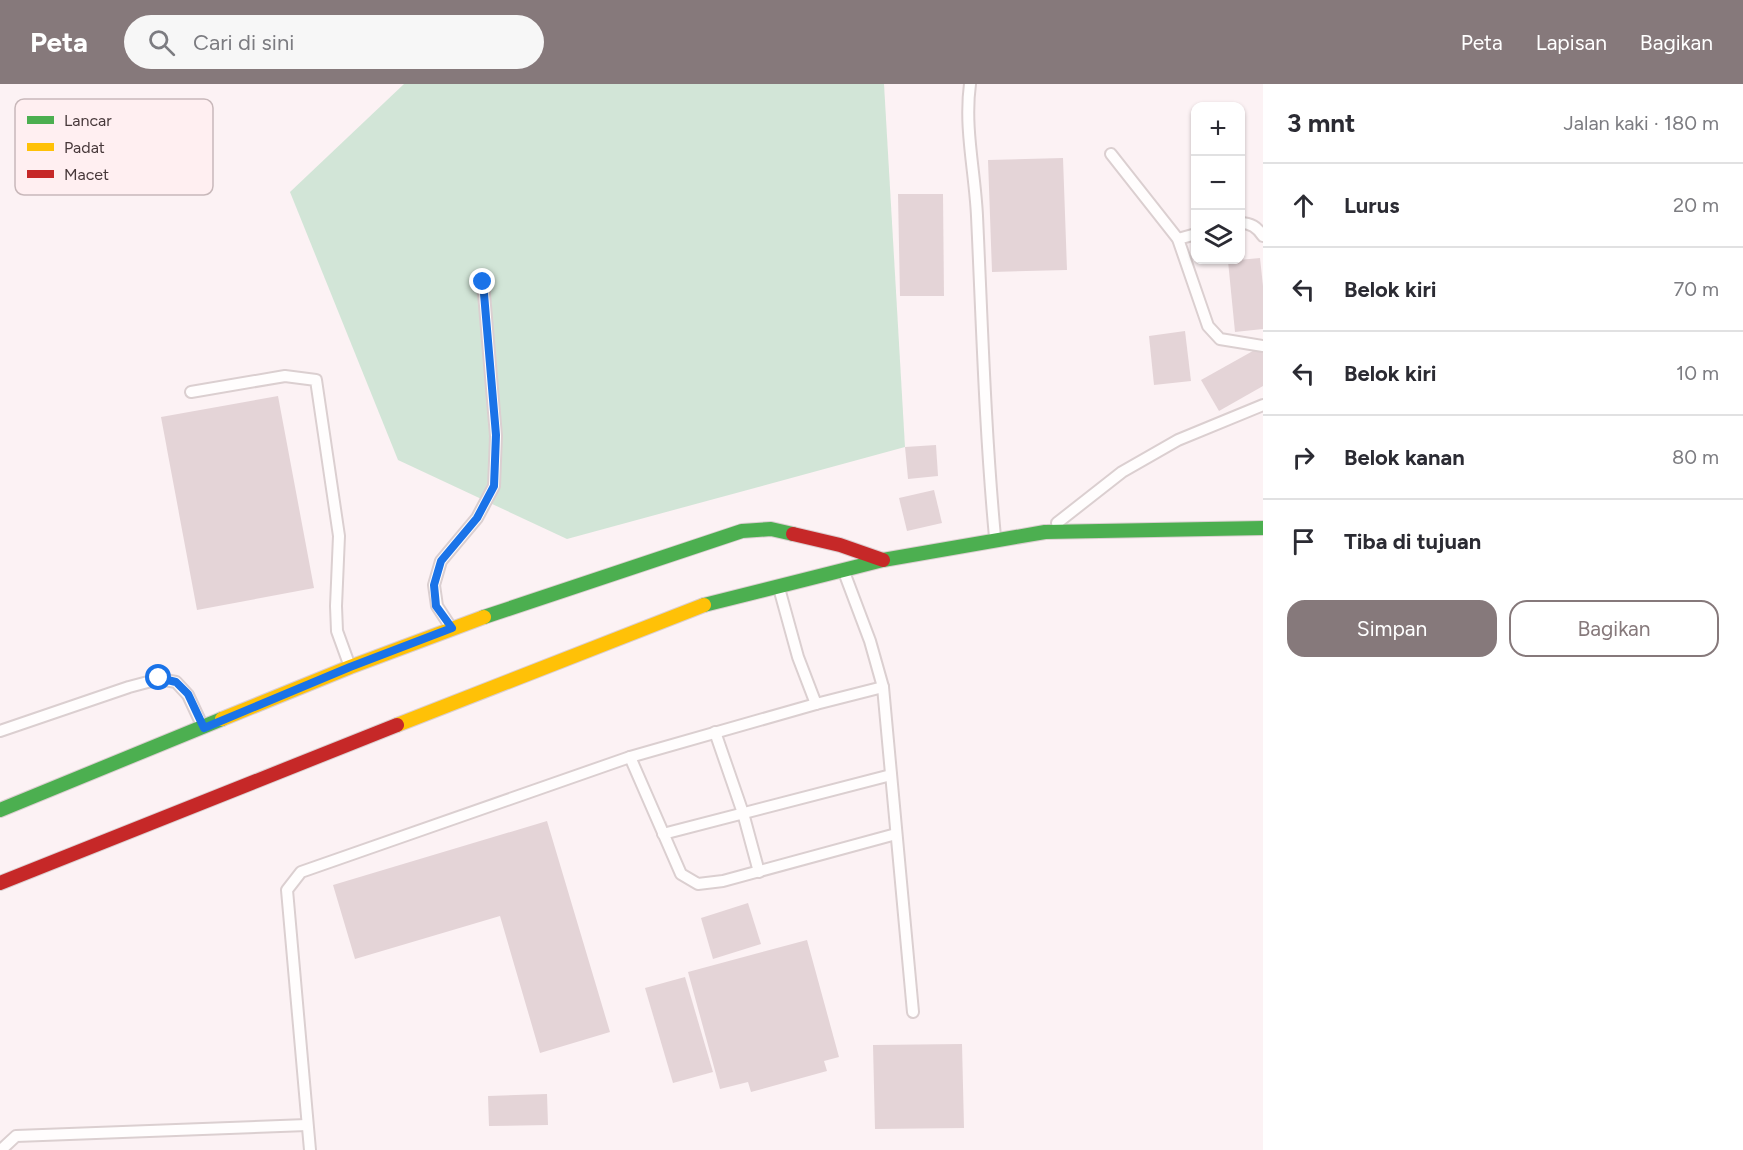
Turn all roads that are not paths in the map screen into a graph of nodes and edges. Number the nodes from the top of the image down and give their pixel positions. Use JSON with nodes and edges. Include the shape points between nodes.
{"nodes":[{"id":1,"x":970,"y":84,"type":"edge"},
{"id":2,"x":1111,"y":154,"type":"dead end"},
{"id":3,"x":1245,"y":223,"type":"edge"},
{"id":4,"x":1191,"y":235,"type":"edge"},
{"id":5,"x":1263,"y":236,"type":"edge"},
{"id":6,"x":1178,"y":239,"type":"junction"},
{"id":7,"x":483,"y":282,"type":"dead end"},
{"id":8,"x":1263,"y":346,"type":"edge"},
{"id":9,"x":191,"y":392,"type":"dead end"},
{"id":10,"x":1263,"y":405,"type":"edge"},
{"id":11,"x":1263,"y":528,"type":"edge"},
{"id":12,"x":1045,"y":532,"type":"junction"},
{"id":13,"x":996,"y":540,"type":"junction"},
{"id":14,"x":883,"y":560,"type":"junction"},
{"id":15,"x":843,"y":570,"type":"junction"},
{"id":16,"x":778,"y":585,"type":"junction"},
{"id":17,"x":452,"y":628,"type":"junction"},
{"id":18,"x":350,"y":667,"type":"junction"},
{"id":19,"x":883,"y":687,"type":"junction"},
{"id":20,"x":816,"y":704,"type":"junction"},
{"id":21,"x":204,"y":728,"type":"junction"},
{"id":22,"x":0,"y":731,"type":"edge"},
{"id":23,"x":715,"y":732,"type":"junction"},
{"id":24,"x":630,"y":757,"type":"junction"},
{"id":25,"x":891,"y":775,"type":"junction"},
{"id":26,"x":0,"y":810,"type":"edge"},
{"id":27,"x":743,"y":813,"type":"junction"},
{"id":28,"x":663,"y":834,"type":"junction"},
{"id":29,"x":896,"y":834,"type":"junction"},
{"id":30,"x":759,"y":872,"type":"junction"},
{"id":31,"x":0,"y":883,"type":"edge"},
{"id":32,"x":912,"y":1012,"type":"dead end"},
{"id":33,"x":308,"y":1125,"type":"junction"},
{"id":34,"x":1,"y":1150,"type":"edge"},
{"id":35,"x":310,"y":1150,"type":"edge"}],
"edges":[{"from":1,"to":13,"type":"lane","via":[[967,108],[975,181],[988,463]]},
{"from":2,"to":6,"type":"lane"},
{"from":3,"to":5,"type":"lane"},
{"from":4,"to":6,"type":"lane"},
{"from":6,"to":8,"type":"lane","via":[[1208,326],[1220,339]]},
{"from":7,"to":17,"type":"lane","via":[[496,435],[494,486],[477,518],[441,561],[434,585],[436,606]]},
{"from":9,"to":18,"type":"lane","via":[[285,376],[316,380],[339,536],[337,631]]},
{"from":10,"to":12,"type":"lane","via":[[1178,440],[1122,472]]},
{"from":11,"to":12,"type":"main road"},
{"from":12,"to":13,"type":"main road"},
{"from":13,"to":14,"type":"main road"},
{"from":14,"to":15,"type":"main road"},
{"from":14,"to":17,"type":"main road","via":[[771,529],[742,531]]},
{"from":15,"to":16,"type":"main road"},
{"from":15,"to":19,"type":"lane"},
{"from":16,"to":20,"type":"lane"},
{"from":16,"to":31,"type":"main road","via":[[711,602]]},
{"from":17,"to":18,"type":"main road"},
{"from":18,"to":21,"type":"main road"},
{"from":19,"to":20,"type":"lane"},
{"from":19,"to":25,"type":"lane"},
{"from":20,"to":23,"type":"lane"},
{"from":21,"to":22,"type":"lane","via":[[188,694],[176,682],[159,678]]},
{"from":21,"to":26,"type":"main road"},
{"from":23,"to":24,"type":"lane"},
{"from":23,"to":27,"type":"lane"},
{"from":24,"to":28,"type":"lane"},
{"from":24,"to":33,"type":"lane","via":[[301,872],[286,890]]},
{"from":25,"to":27,"type":"lane"},
{"from":25,"to":29,"type":"lane"},
{"from":27,"to":28,"type":"lane"},
{"from":27,"to":30,"type":"lane"},
{"from":28,"to":30,"type":"lane","via":[[681,874],[698,884]]},
{"from":29,"to":30,"type":"lane"},
{"from":29,"to":32,"type":"lane"},
{"from":33,"to":34,"type":"lane","via":[[16,1136]]},
{"from":33,"to":35,"type":"lane"}]}
